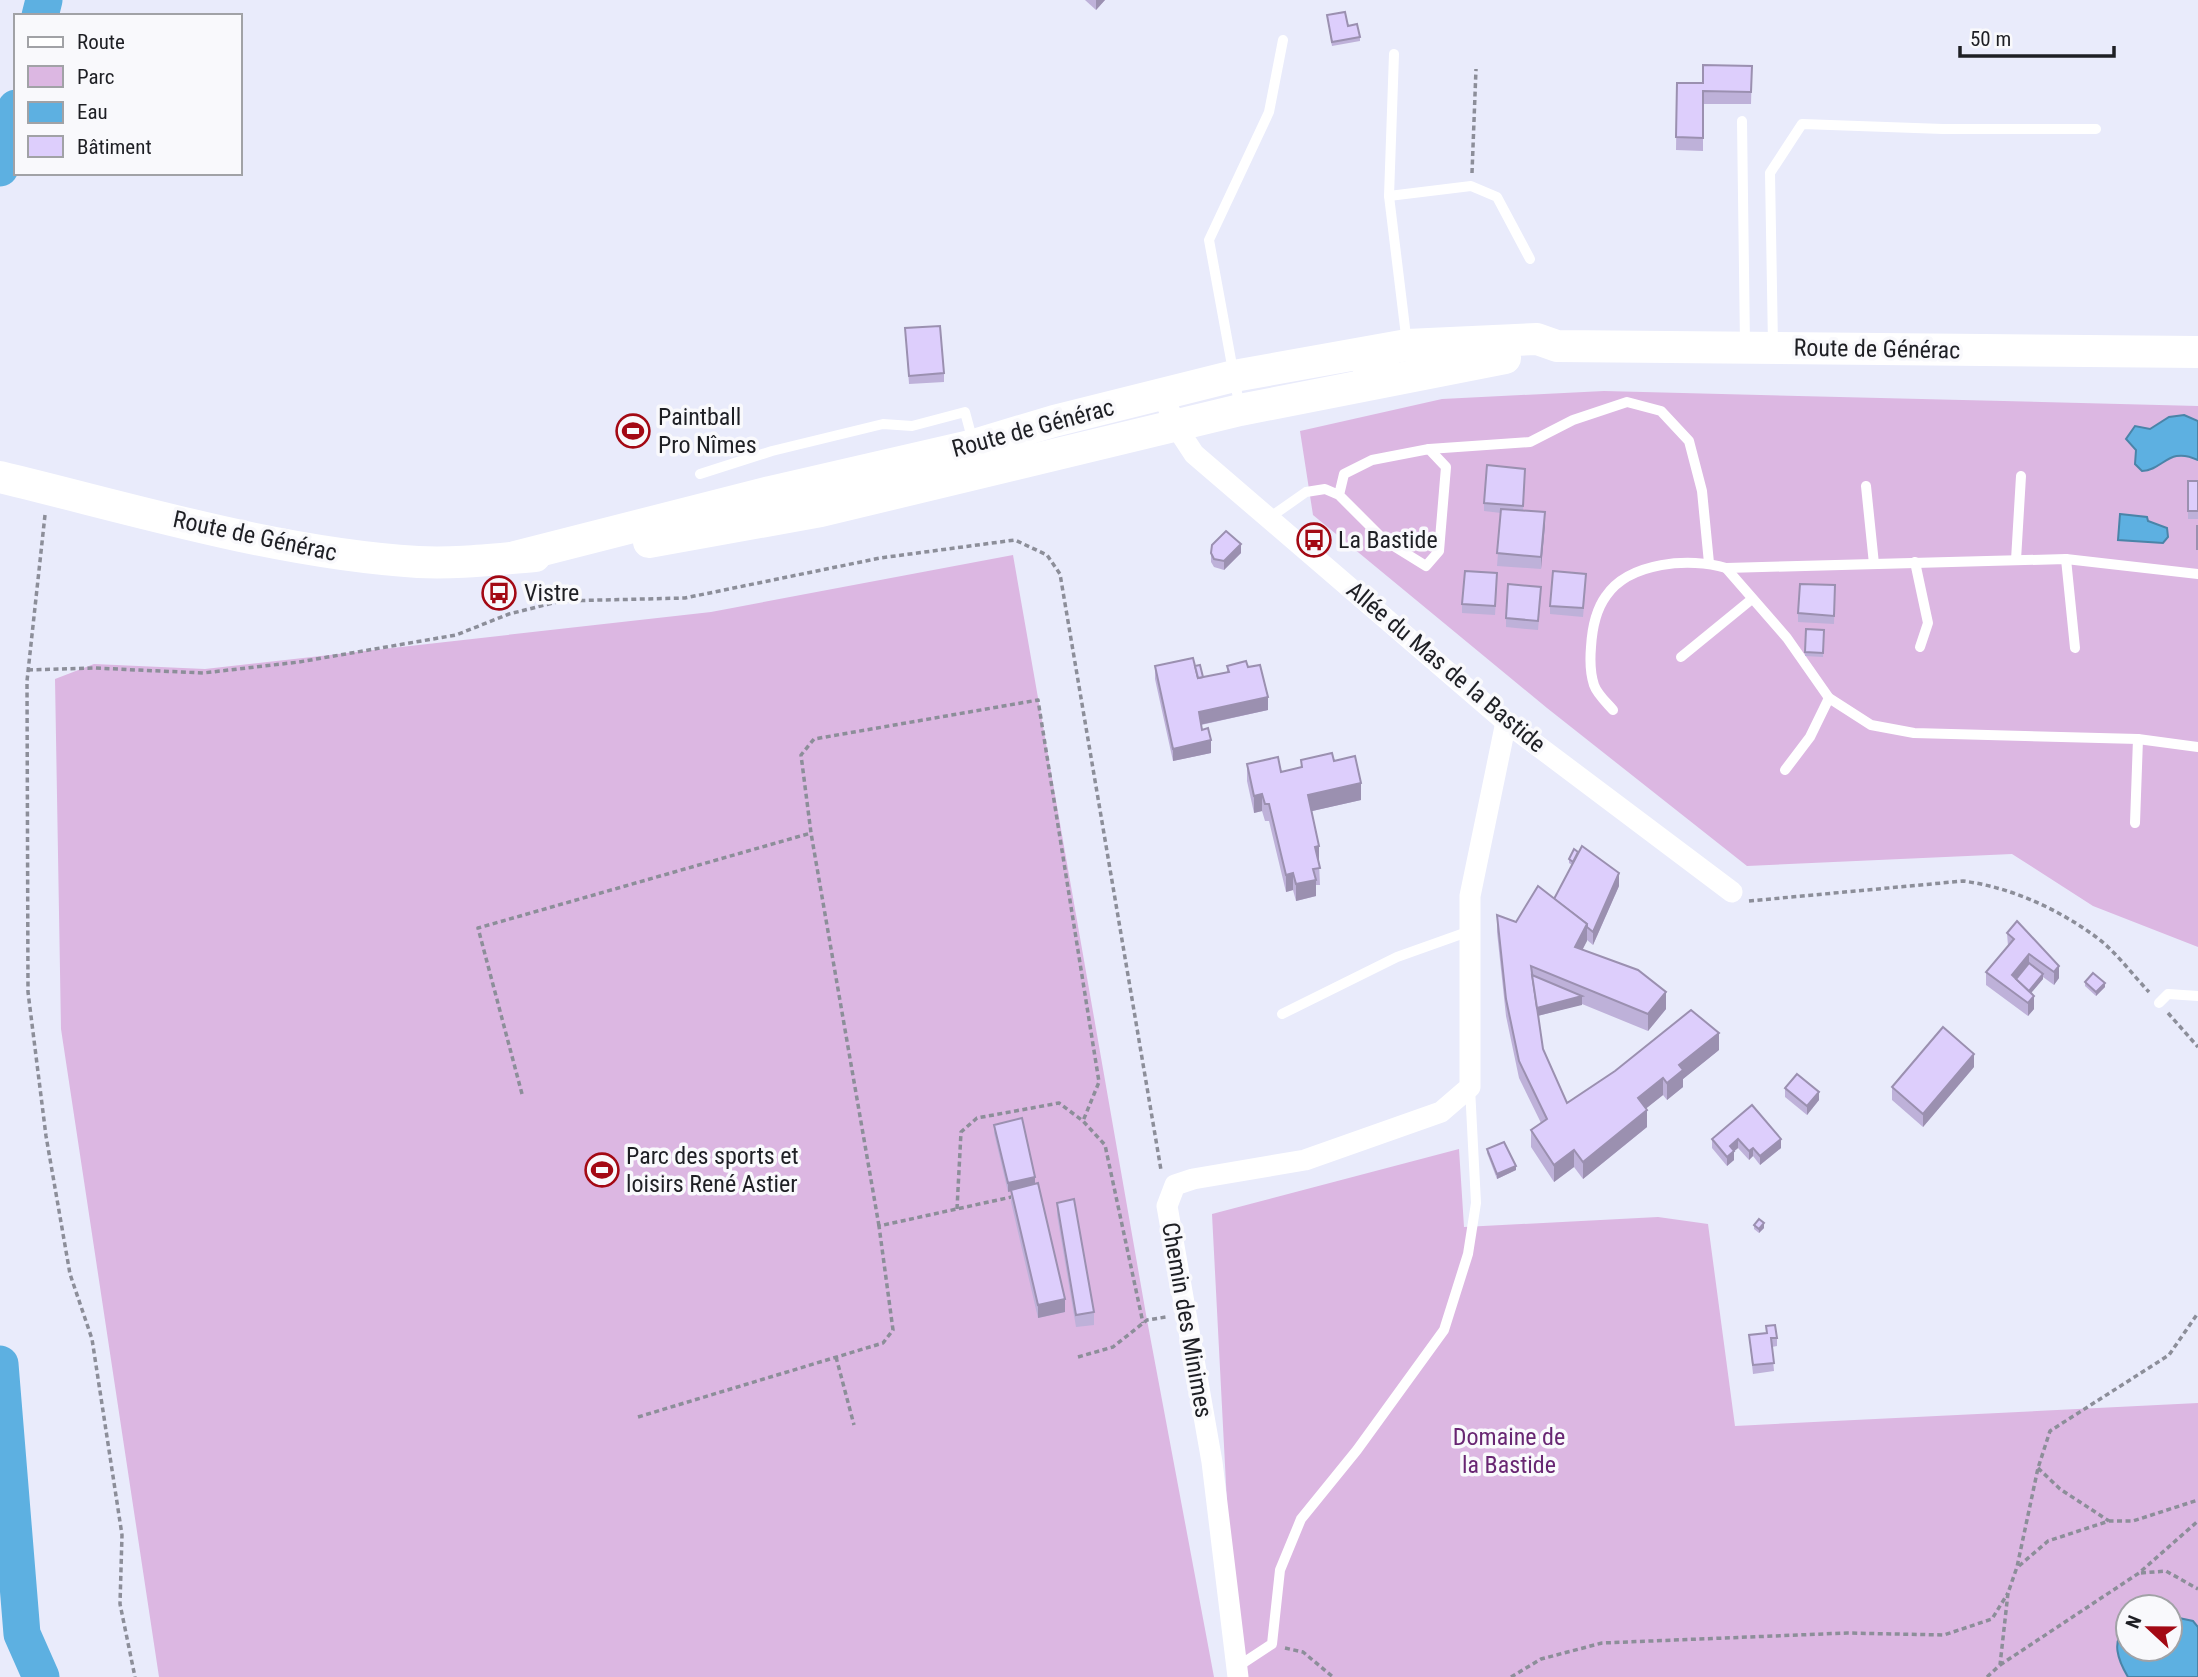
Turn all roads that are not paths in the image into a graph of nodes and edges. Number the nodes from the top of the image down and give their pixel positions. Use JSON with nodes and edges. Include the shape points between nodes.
{"nodes":[{"id":1,"x":1283,"y":40,"type":"dead end"},
{"id":2,"x":1394,"y":54,"type":"dead end"},
{"id":3,"x":1742,"y":121,"type":"dead end"},
{"id":4,"x":2096,"y":128,"type":"dead end"},
{"id":5,"x":1389,"y":196,"type":"junction"},
{"id":6,"x":1530,"y":259,"type":"dead end"},
{"id":7,"x":1407,"y":345,"type":"junction"},
{"id":8,"x":1557,"y":346,"type":"junction"},
{"id":9,"x":1759,"y":347,"type":"junction"},
{"id":10,"x":2198,"y":352,"type":"edge"},
{"id":11,"x":1351,"y":355,"type":"junction"},
{"id":12,"x":1476,"y":362,"type":"junction"},
{"id":13,"x":1277,"y":381,"type":"dead end"},
{"id":14,"x":1237,"y":392,"type":"junction"},
{"id":15,"x":1331,"y":393,"type":"junction"},
{"id":16,"x":1114,"y":420,"type":"dead end"},
{"id":17,"x":1054,"y":421,"type":"junction"},
{"id":18,"x":1178,"y":424,"type":"junction"},
{"id":19,"x":1212,"y":429,"type":"dead end"},
{"id":20,"x":1429,"y":449,"type":"junction"},
{"id":21,"x":978,"y":460,"type":"junction"},
{"id":22,"x":700,"y":474,"type":"dead end"},
{"id":23,"x":0,"y":477,"type":"edge"},
{"id":24,"x":2021,"y":477,"type":"dead end"},
{"id":25,"x":1866,"y":486,"type":"dead end"},
{"id":26,"x":1339,"y":495,"type":"junction"},
{"id":27,"x":1269,"y":518,"type":"junction"},
{"id":28,"x":515,"y":557,"type":"junction"},
{"id":29,"x":2066,"y":559,"type":"junction"},
{"id":30,"x":2016,"y":560,"type":"junction"},
{"id":31,"x":1915,"y":562,"type":"junction"},
{"id":32,"x":1709,"y":563,"type":"junction"},
{"id":33,"x":1874,"y":564,"type":"junction"},
{"id":34,"x":1726,"y":568,"type":"junction"},
{"id":35,"x":2198,"y":574,"type":"edge"},
{"id":36,"x":1752,"y":599,"type":"junction"},
{"id":37,"x":1920,"y":647,"type":"dead end"},
{"id":38,"x":2075,"y":648,"type":"dead end"},
{"id":39,"x":1681,"y":657,"type":"dead end"},
{"id":40,"x":1829,"y":698,"type":"junction"},
{"id":41,"x":1613,"y":710,"type":"dead end"},
{"id":42,"x":1506,"y":722,"type":"junction"},
{"id":43,"x":2138,"y":739,"type":"junction"},
{"id":44,"x":2198,"y":747,"type":"edge"},
{"id":45,"x":1785,"y":770,"type":"dead end"},
{"id":46,"x":2136,"y":823,"type":"dead end"},
{"id":47,"x":1732,"y":892,"type":"road end"},
{"id":48,"x":1470,"y":930,"type":"junction"},
{"id":49,"x":2198,"y":996,"type":"edge"},
{"id":50,"x":2160,"y":1003,"type":"road end"},
{"id":51,"x":1282,"y":1014,"type":"dead end"},
{"id":52,"x":1470,"y":1087,"type":"junction"},
{"id":53,"x":1237,"y":1672,"type":"edge"}],
"edges":[{"from":1,"to":14,"type":"lane","via":[[1269,112],[1209,240]]},
{"from":2,"to":5,"type":"lane"},
{"from":3,"to":9,"type":"lane"},
{"from":4,"to":9,"type":"lane","via":[[1801,124],[1770,173]]},
{"from":5,"to":6,"type":"lane","via":[[1471,186],[1497,197]]},
{"from":5,"to":7,"type":"lane"},
{"from":7,"to":8,"type":"street","name":"Route de Générac","via":[[1537,339]]},
{"from":7,"to":11,"type":"street","name":"Route de Générac"},
{"from":7,"to":15,"type":"lane","via":[[1408,359],[1357,372]]},
{"from":8,"to":9,"type":"street","name":"Route de Générac"},
{"from":8,"to":12,"type":"street","name":"Route de Générac","via":[[1535,354]]},
{"from":9,"to":10,"type":"street","name":"Route de Générac"},
{"from":11,"to":13,"type":"lane","via":[[1331,369]]},
{"from":11,"to":14,"type":"street","name":"Route de Générac"},
{"from":12,"to":15,"type":"street","name":"Route de Générac"},
{"from":12,"to":19,"type":"lane","via":[[1430,377],[1230,419]]},
{"from":14,"to":15,"type":"street","name":"Route de Générac"},
{"from":14,"to":17,"type":"street","name":"Route de Générac"},
{"from":14,"to":18,"type":"street","name":"Route de Générac"},
{"from":16,"to":17,"type":"lane"},
{"from":17,"to":21,"type":"street","name":"Route de Générac"},
{"from":18,"to":21,"type":"street","name":"Route de Générac"},
{"from":18,"to":27,"type":"street","name":"Allée du Mas de la Bastide"},
{"from":20,"to":26,"type":"lane","via":[[1372,460],[1344,474]]},
{"from":20,"to":26,"type":"lane","via":[[1446,467],[1439,551],[1426,566],[1384,540]]},
{"from":20,"to":32,"type":"lane","via":[[1530,442],[1573,420],[1627,402],[1661,411],[1689,441],[1702,491]]},
{"from":21,"to":22,"type":"lane","via":[[965,412],[912,426],[883,424]]},
{"from":21,"to":28,"type":"street","name":"Route de Générac","via":[[770,492]]},
{"from":21,"to":28,"type":"street","name":"Route de Générac","via":[[875,498],[679,537]]},
{"from":23,"to":28,"type":"street","name":"Route de Générac","via":[[341,555],[420,562]]},
{"from":24,"to":30,"type":"lane"},
{"from":25,"to":33,"type":"lane"},
{"from":26,"to":27,"type":"lane","via":[[1325,489],[1306,492]]},
{"from":27,"to":42,"type":"street","name":"Allée du Mas de la Bastide"},
{"from":29,"to":30,"type":"lane"},
{"from":29,"to":35,"type":"lane"},
{"from":29,"to":38,"type":"lane"},
{"from":30,"to":31,"type":"lane"},
{"from":31,"to":33,"type":"lane"},
{"from":31,"to":37,"type":"lane","via":[[1928,623]]},
{"from":32,"to":34,"type":"lane"},
{"from":32,"to":41,"type":"lane","via":[[1653,566],[1606,594],[1592,626],[1590,659],[1594,686]]},
{"from":33,"to":34,"type":"lane"},
{"from":34,"to":36,"type":"lane"},
{"from":36,"to":39,"type":"lane"},
{"from":36,"to":40,"type":"lane","via":[[1787,638]]},
{"from":40,"to":43,"type":"lane","via":[[1871,724],[1914,733]]},
{"from":40,"to":45,"type":"lane","via":[[1810,737]]},
{"from":42,"to":47,"type":"street","name":"Allée du Mas de la Bastide"},
{"from":42,"to":48,"type":"street","via":[[1470,896]]},
{"from":43,"to":44,"type":"lane"},
{"from":43,"to":46,"type":"lane"},
{"from":48,"to":51,"type":"lane","via":[[1397,957]]},
{"from":48,"to":52,"type":"street"},
{"from":49,"to":50,"type":"lane","via":[[2168,994]]},
{"from":52,"to":53,"type":"lane","via":[[1476,1203],[1468,1254],[1444,1330],[1301,1519],[1280,1570],[1272,1644]]},
{"from":52,"to":53,"type":"street","name":"Chemin des Minimes","via":[[1441,1112],[1305,1160],[1175,1185],[1167,1206],[1212,1462]]}]}
